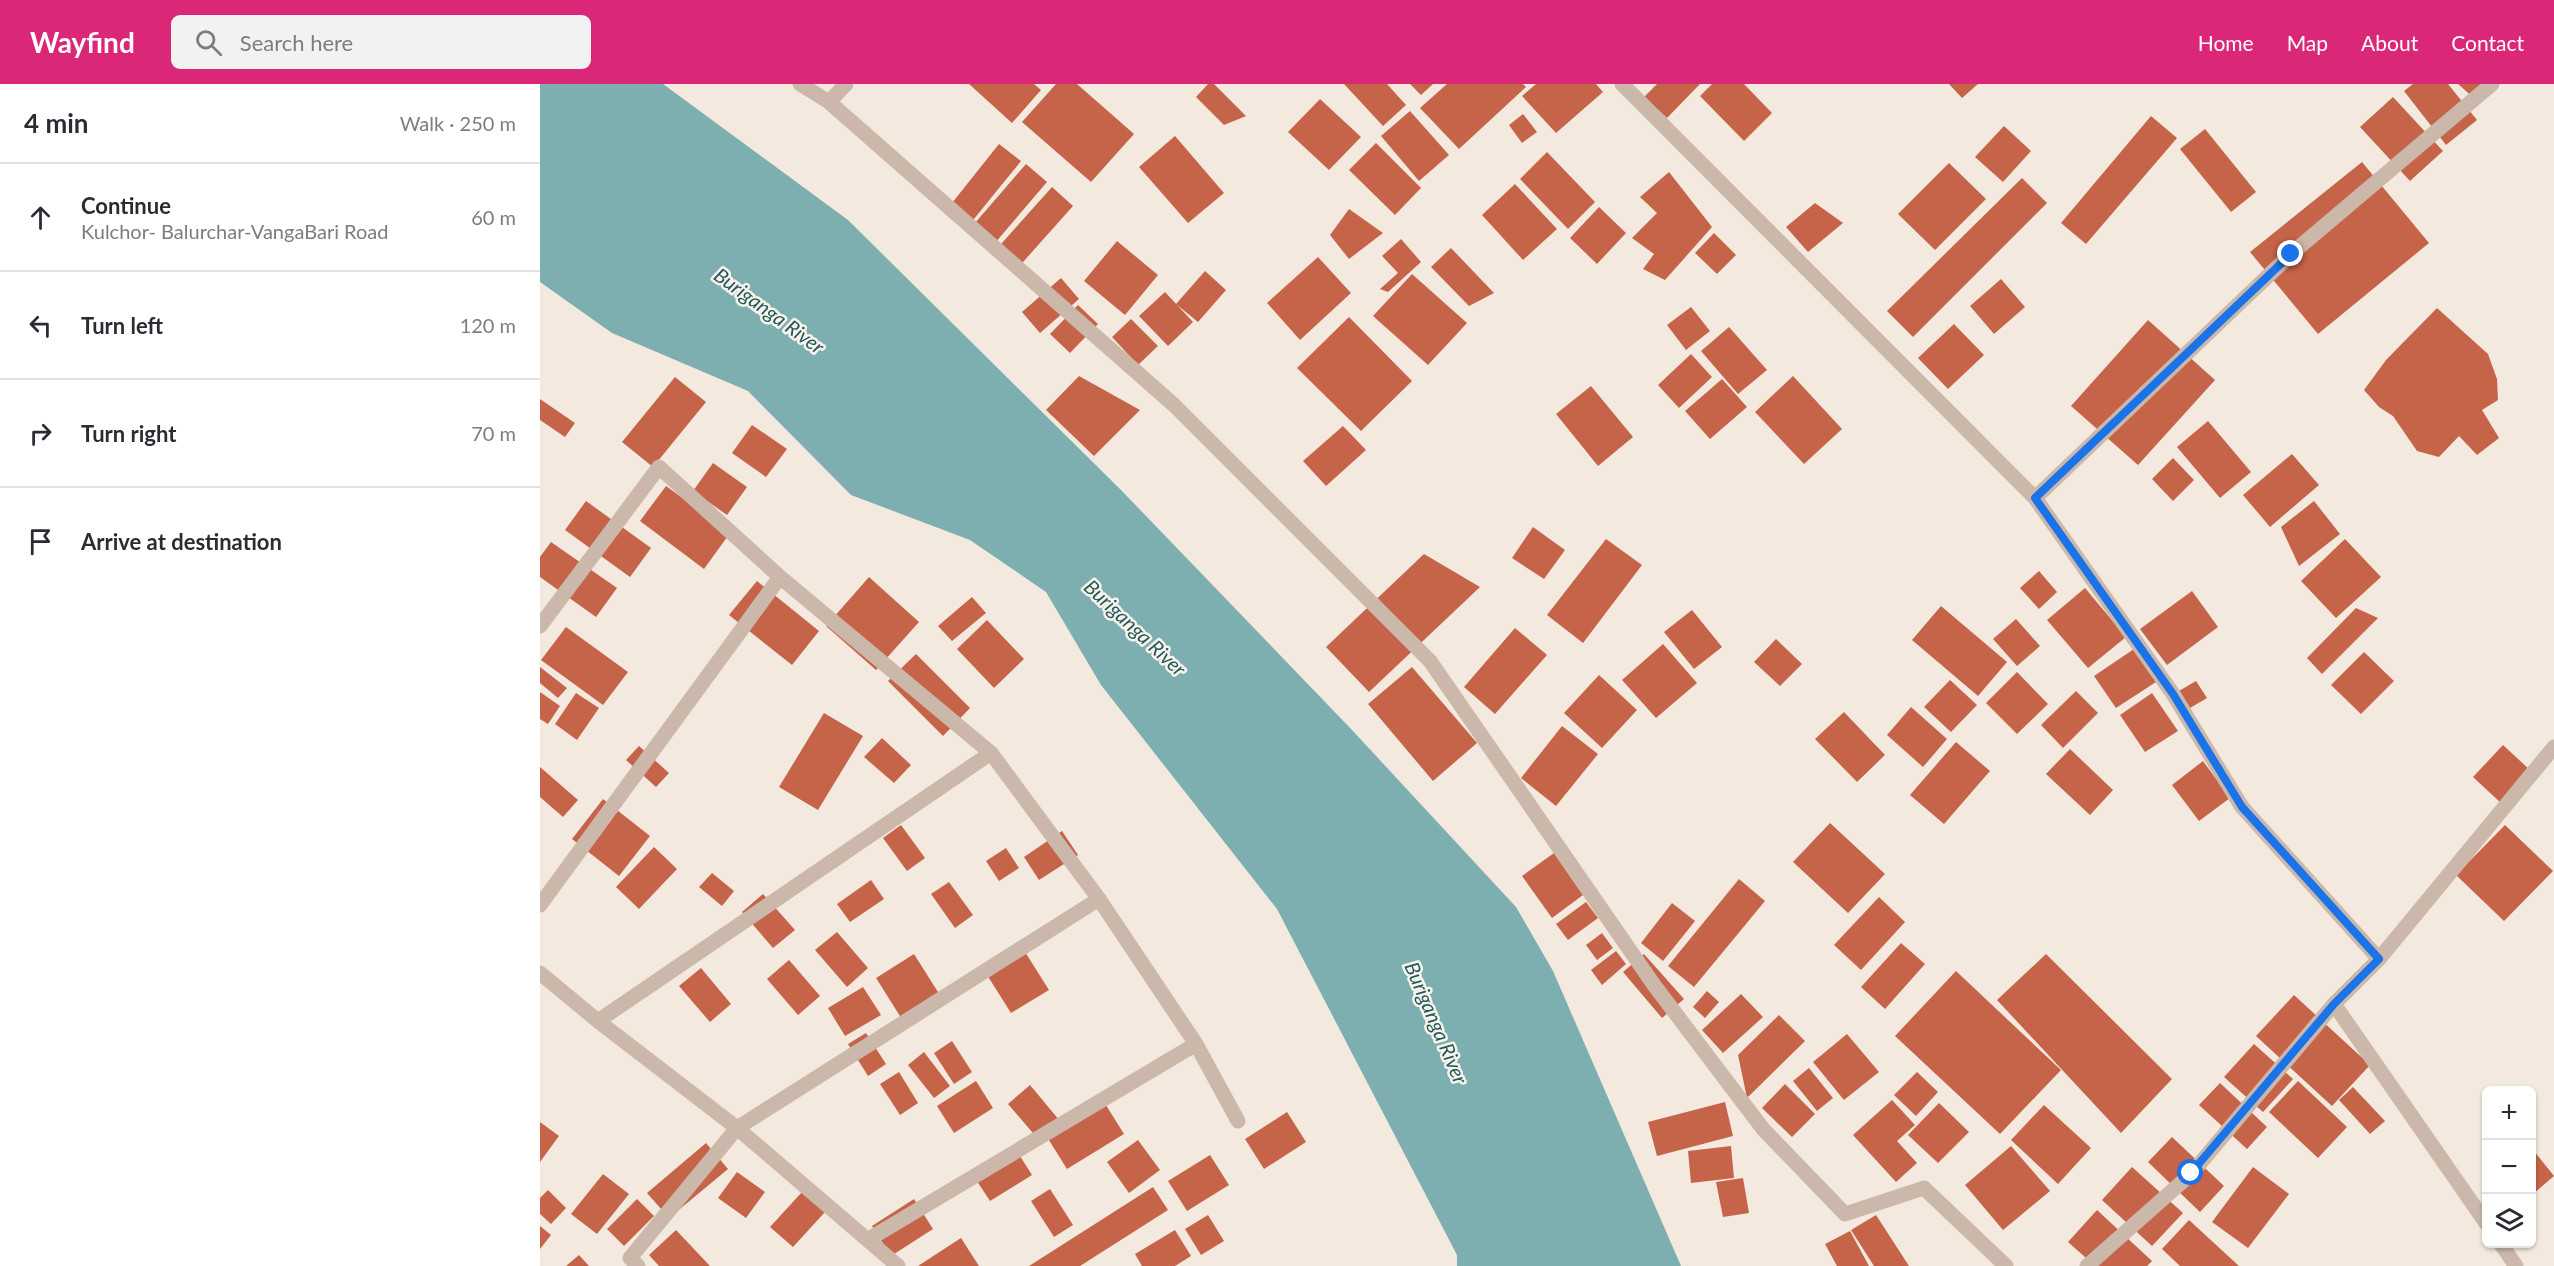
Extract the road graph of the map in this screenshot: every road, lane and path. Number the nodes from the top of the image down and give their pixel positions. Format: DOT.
graph roads {
  1 [pos="800,84"];
  2 [pos="846,84"];
  3 [pos="1622,84"];
  4 [pos="2492,84"];
  5 [pos="829,102"];
  6 [pos="2035,498"];
  7 [pos="780,577"];
  8 [pos="540,626"];
  9 [pos="2554,747"];
  10 [pos="991,753"];
  11 [pos="1099,898"];
  12 [pos="540,905"];
  13 [pos="2379,959"];
  14 [pos="540,973"];
  15 [pos="2334,1004"];
  16 [pos="598,1021"];
  17 [pos="1196,1044"];
  18 [pos="1238,1121"];
  19 [pos="737,1128"];
  20 [pos="2482,1216"];
  21 [pos="869,1239"];
  22 [pos="2504,1248"];
  23 [pos="638,1266"];
  24 [pos="898,1266"];
  25 [pos="2006,1266"];
  26 [pos="2087,1266"];
  27 [pos="2516,1266"];
  1 -- 5 [label="street"];
  2 -- 5 [label="street"];
  3 -- 6 [label="street"];
  4 -- 6 [label="street"];
  5 -- 25 [label="street"];
  6 -- 13 [label="street"];
  7 -- 8 [label="street"];
  7 -- 10 [label="street"];
  7 -- 12 [label="street"];
  9 -- 13 [label="street"];
  10 -- 11 [label="street"];
  10 -- 16 [label="street"];
  11 -- 17 [label="street"];
  11 -- 19 [label="street"];
  13 -- 15 [label="street"];
  14 -- 16 [label="street"];
  15 -- 20 [label="street"];
  15 -- 26 [label="street"];
  16 -- 19 [label="street"];
  17 -- 18 [label="street"];
  17 -- 21 [label="street"];
  19 -- 21 [label="street"];
  19 -- 23 [label="street"];
  21 -- 24 [label="street"];
  22 -- 27 [label="street"];
}
